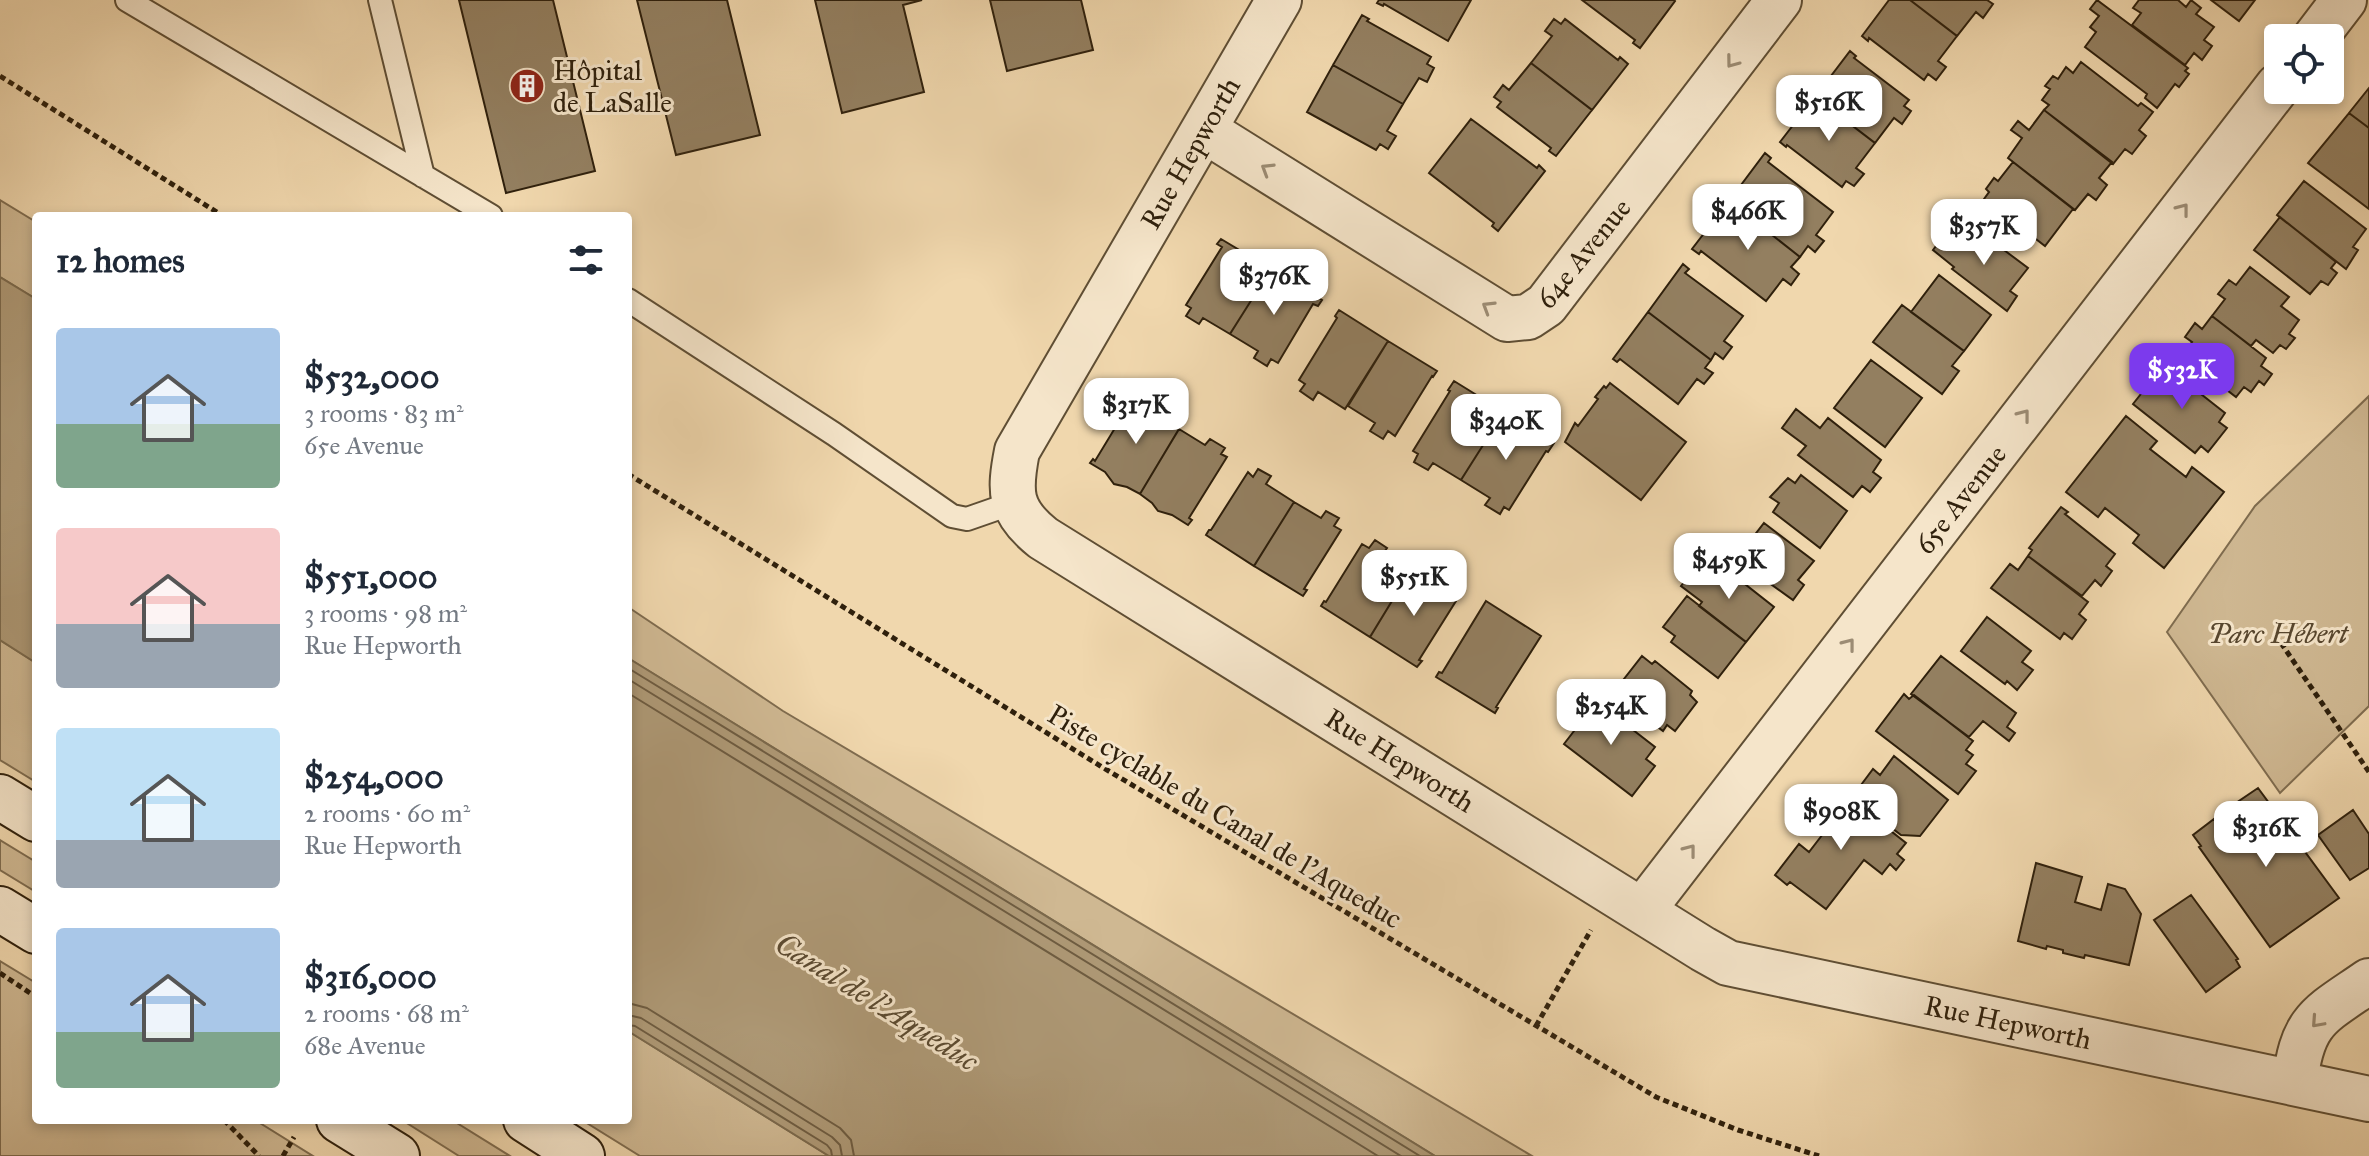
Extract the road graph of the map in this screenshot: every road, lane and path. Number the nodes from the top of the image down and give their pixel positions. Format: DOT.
graph roads {
  1 [pos="127,0"];
  2 [pos="380,0"];
  3 [pos="1279,0"];
  4 [pos="1779,0"];
  5 [pos="2344,0"];
  6 [pos="2326,24"];
  7 [pos="0,76"];
  8 [pos="2264,104"];
  9 [pos="1204,130"];
  10 [pos="423,176"];
  11 [pos="217,212"];
  12 [pos="484,212"];
  13 [pos="632,303"];
  14 [pos="632,476"];
  15 [pos="1013,503"];
  16 [pos="2281,643"];
  17 [pos="2369,772"];
  18 [pos="0,797"];
  19 [pos="32,817"];
  20 [pos="0,909"];
  21 [pos="1642,911"];
  22 [pos="1592,928"];
  23 [pos="32,929"];
  24 [pos="0,973"];
  25 [pos="2369,981"];
  26 [pos="32,994"];
  27 [pos="1536,1026"];
  28 [pos="2295,1083"];
  29 [pos="2369,1099"];
  30 [pos="228,1124"];
  31 [pos="345,1124"];
  32 [pos="532,1124"];
  33 [pos="294,1137"];
  34 [pos="259,1156"];
  35 [pos="283,1156"];
  36 [pos="397,1156"];
  37 [pos="582,1156"];
  38 [pos="1819,1156"];
  1 -- 10 [label="lane"];
  2 -- 10 [label="lane"];
  3 -- 9 [label="street, Rue Hepworth"];
  4 -- 9 [label="street, 64e Avenue, one-way"];
  5 -- 6 [label="street"];
  7 -- 11 [label="path"];
  21 -- 8 [label="street, 65e Avenue, one-way"];
  9 -- 15 [label="street, Rue Hepworth"];
  10 -- 12 [label="lane"];
  13 -- 15 [label="lane"];
  14 -- 27 [label="path, Piste cyclable du Canal de l'Aqueduc"];
  15 -- 21 [label="street, Rue Hepworth"];
  16 -- 17 [label="path"];
  18 -- 19 [label="street"];
  20 -- 23 [label="street"];
  21 -- 28 [label="street, Rue Hepworth"];
  22 -- 27 [label="path"];
  24 -- 26 [label="path"];
  25 -- 28 [label="street, one-way"];
  27 -- 38 [label="path, Piste cyclable du Canal de l'Aqueduc"];
  28 -- 29 [label="street, Rue Hepworth"];
  30 -- 34 [label="path"];
  31 -- 36 [label="street"];
  32 -- 37 [label="street"];
  33 -- 35 [label="path"];
}
